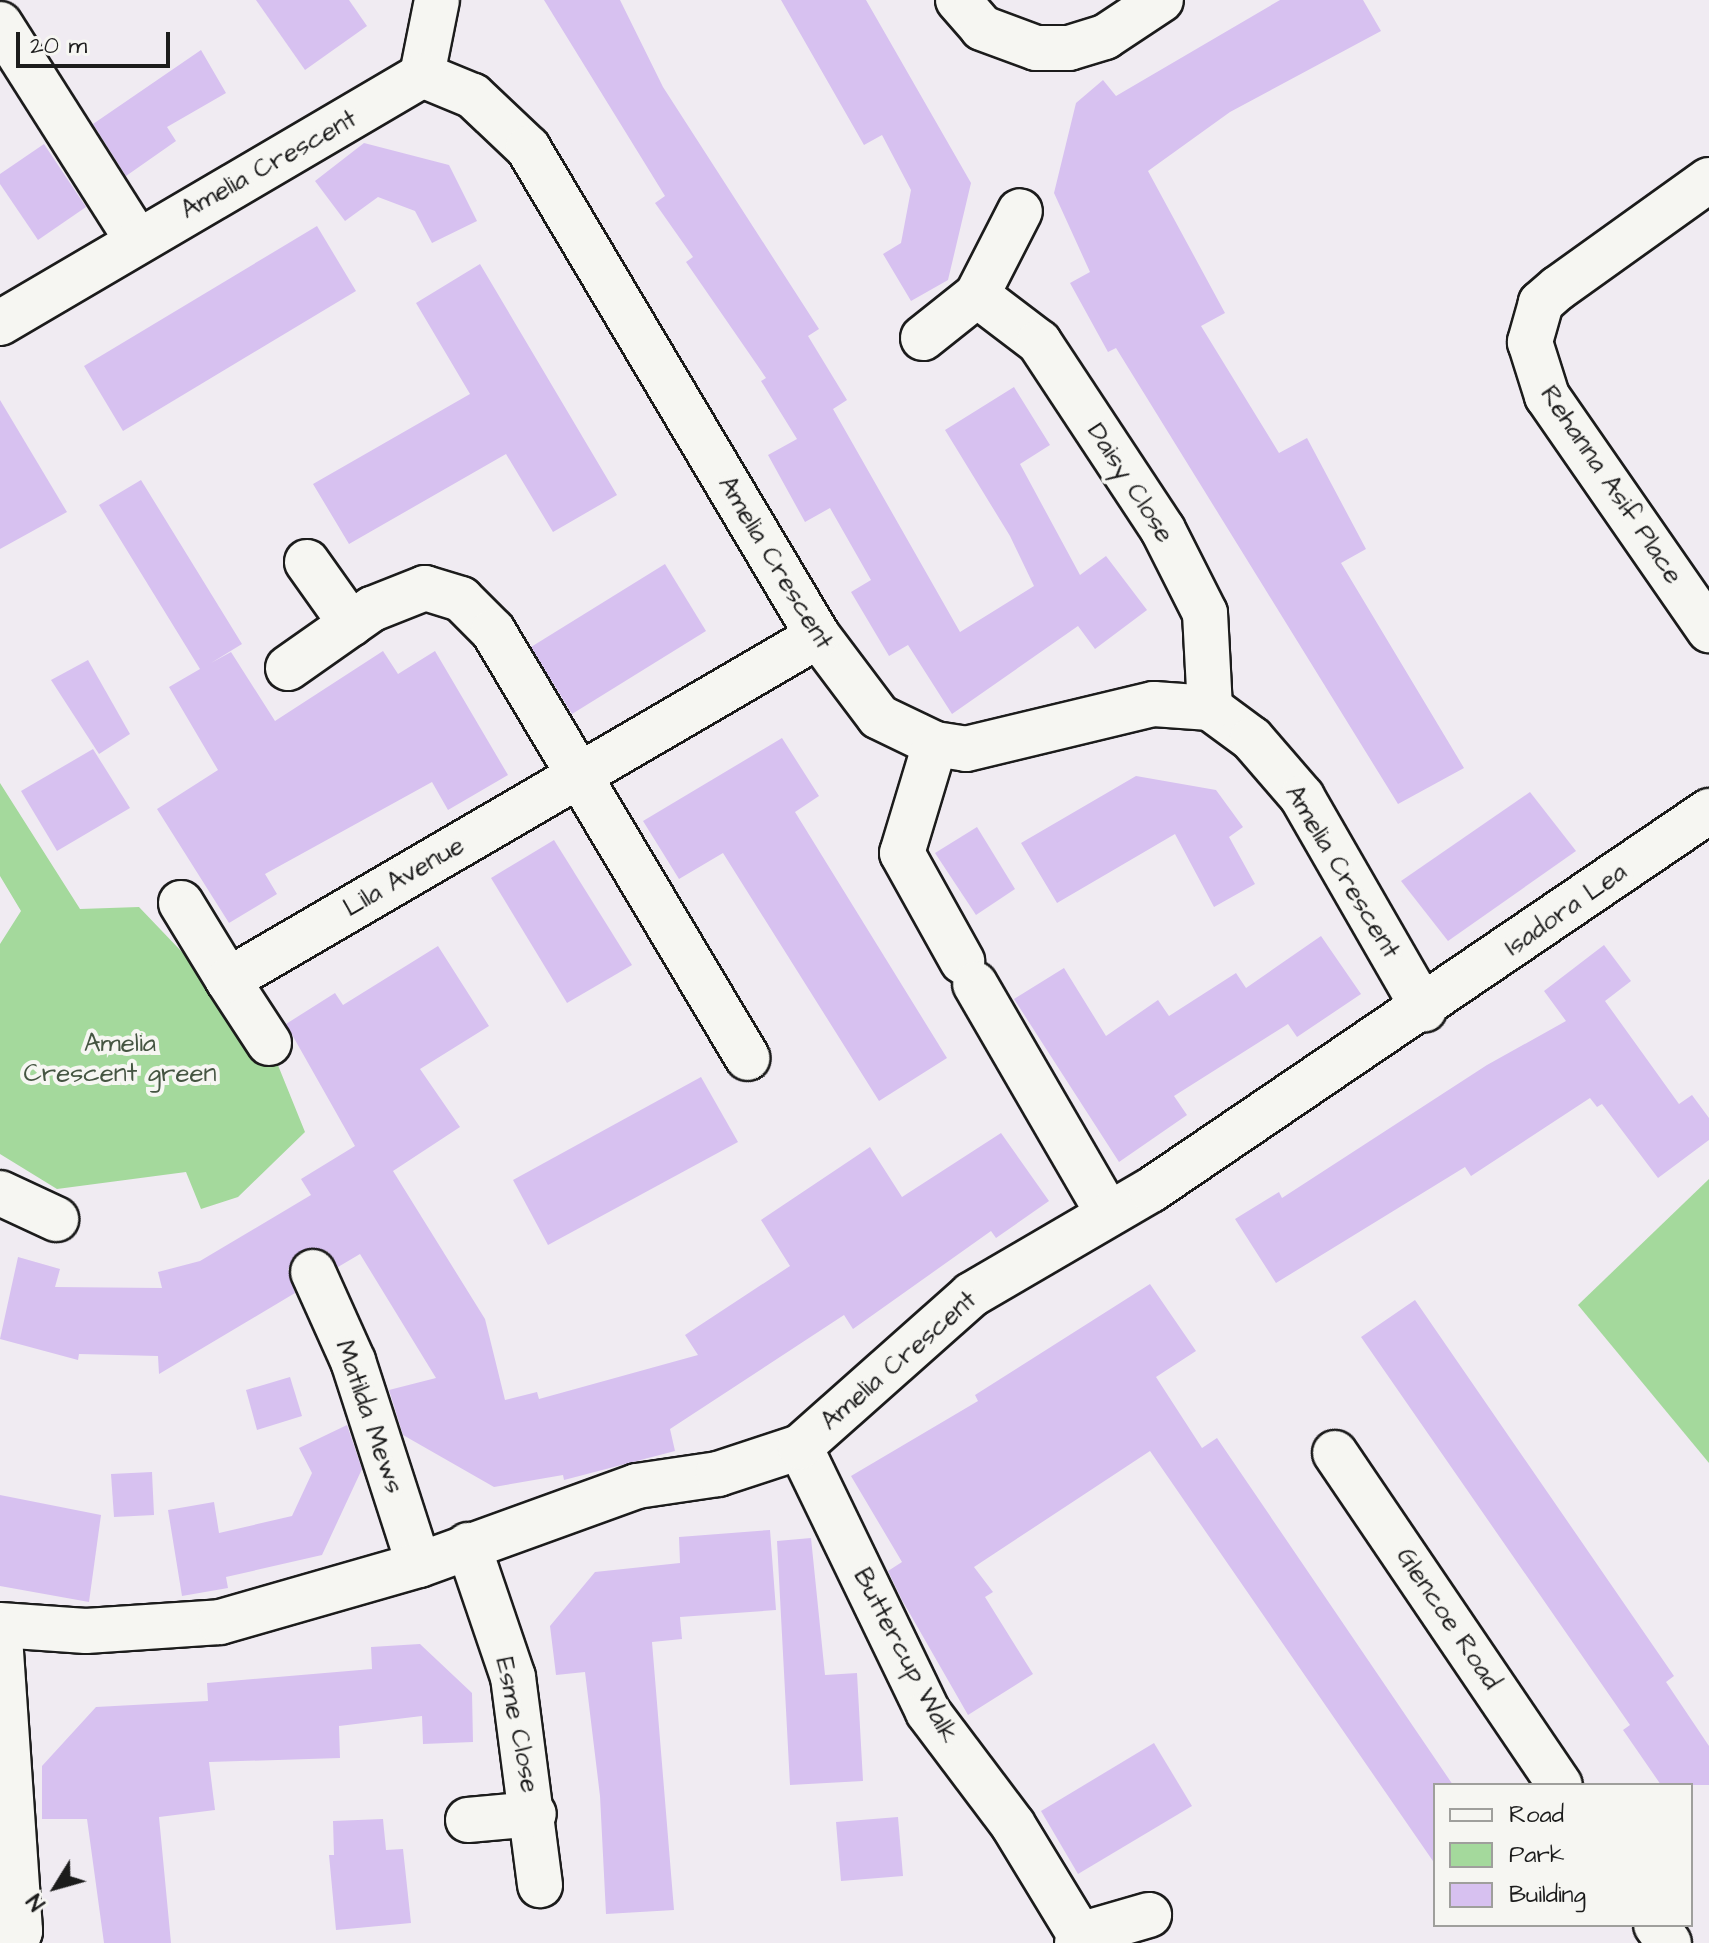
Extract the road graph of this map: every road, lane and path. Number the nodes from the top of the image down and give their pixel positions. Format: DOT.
graph roads {
  1 [pos="437,0"];
  2 [pos="958,0"];
  3 [pos="1161,0"];
  4 [pos="0,24"];
  5 [pos="422,75"];
  6 [pos="1709,180"];
  7 [pos="1020,211"];
  8 [pos="137,240"];
  9 [pos="977,295"];
  10 [pos="0,323"];
  11 [pos="923,338"];
  12 [pos="307,562"];
  13 [pos="351,624"];
  14 [pos="1709,630"];
  15 [pos="818,636"];
  16 [pos="288,668"];
  17 [pos="1210,708"];
  18 [pos="935,744"];
  19 [pos="581,775"];
  20 [pos="1709,811"];
  21 [pos="181,903"];
  22 [pos="228,980"];
  23 [pos="1424,1009"];
  24 [pos="269,1043"];
  25 [pos="748,1058"];
  26 [pos="0,1193"];
  27 [pos="1108,1213"];
  28 [pos="56,1219"];
  29 [pos="313,1272"];
  30 [pos="800,1447"];
  31 [pos="1335,1453"];
  32 [pos="468,1545"];
  33 [pos="419,1565"];
  34 [pos="0,1625"];
  35 [pos="0,1637"];
  36 [pos="1559,1783"];
  37 [pos="534,1814"];
  38 [pos="468,1820"];
  39 [pos="540,1885"];
  40 [pos="1149,1915"];
  41 [pos="1078,1939"];
  42 [pos="16,1943"];
  1 -- 5 [label="street"];
  2 -- 3 [label="street"];
  4 -- 8 [label="street"];
  5 -- 8 [label="street, Amelia Crescent"];
  5 -- 15 [label="street, Amelia Crescent"];
  6 -- 14 [label="street, Rehanna Asif Place"];
  7 -- 9 [label="street"];
  8 -- 10 [label="street, Amelia Crescent"];
  9 -- 11 [label="street"];
  9 -- 17 [label="street, Daisy Close"];
  12 -- 13 [label="street"];
  13 -- 16 [label="street"];
  13 -- 19 [label="street"];
  15 -- 18 [label="street, Amelia Crescent"];
  15 -- 19 [label="street, Lila Avenue"];
  17 -- 18 [label="street, Amelia Crescent"];
  17 -- 23 [label="street, Amelia Crescent"];
  18 -- 27 [label="street"];
  19 -- 22 [label="street, Lila Avenue"];
  19 -- 25 [label="street"];
  20 -- 23 [label="street, Isadora Lea"];
  21 -- 22 [label="street"];
  22 -- 24 [label="street"];
  23 -- 27 [label="street, Amelia Crescent"];
  26 -- 28 [label="street"];
  27 -- 30 [label="street, Amelia Crescent"];
  29 -- 33 [label="street, Matilda Mews"];
  30 -- 32 [label="street, Amelia Crescent"];
  30 -- 41 [label="street, Buttercup Walk"];
  31 -- 36 [label="street, Glencoe Road"];
  32 -- 33 [label="street, Amelia Crescent"];
  32 -- 37 [label="street, Esme Close"];
  33 -- 34 [label="street, Amelia Crescent"];
  35 -- 42 [label="street"];
  37 -- 38 [label="street, Esme Close"];
  37 -- 39 [label="street, Esme Close"];
  40 -- 41 [label="street, Buttercup Walk"];
}
